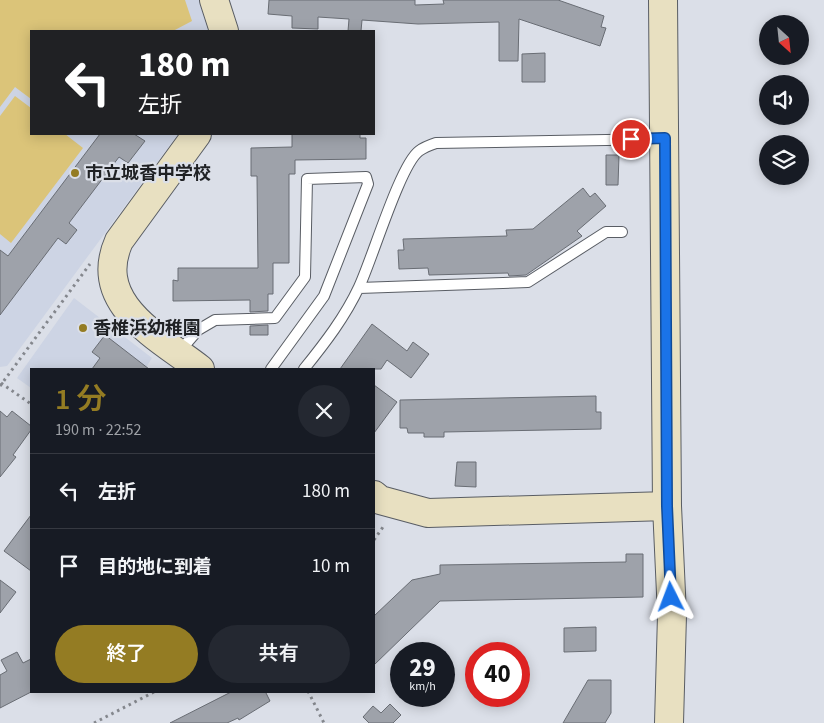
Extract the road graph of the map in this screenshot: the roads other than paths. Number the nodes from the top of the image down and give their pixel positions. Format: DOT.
graph roads {
  1 [pos="214,0"];
  2 [pos="663,0"];
  3 [pos="224,30"];
  4 [pos="196,135"];
  5 [pos="665,138"];
  6 [pos="622,232"];
  7 [pos="359,288"];
  8 [pos="179,352"];
  9 [pos="199,368"];
  10 [pos="272,368"];
  11 [pos="305,368"];
  12 [pos="375,496"];
  13 [pos="667,506"];
  14 [pos="668,723"];
  1 -- 3 [label="street"];
  2 -- 5 [label="street"];
  4 -- 8 [label="street"];
  5 -- 7 [label="lane"];
  5 -- 13 [label="street"];
  6 -- 7 [label="lane"];
  7 -- 11 [label="lane"];
  8 -- 9 [label="street"];
  8 -- 10 [label="lane"];
  12 -- 13 [label="street"];
  13 -- 14 [label="street"];
}
